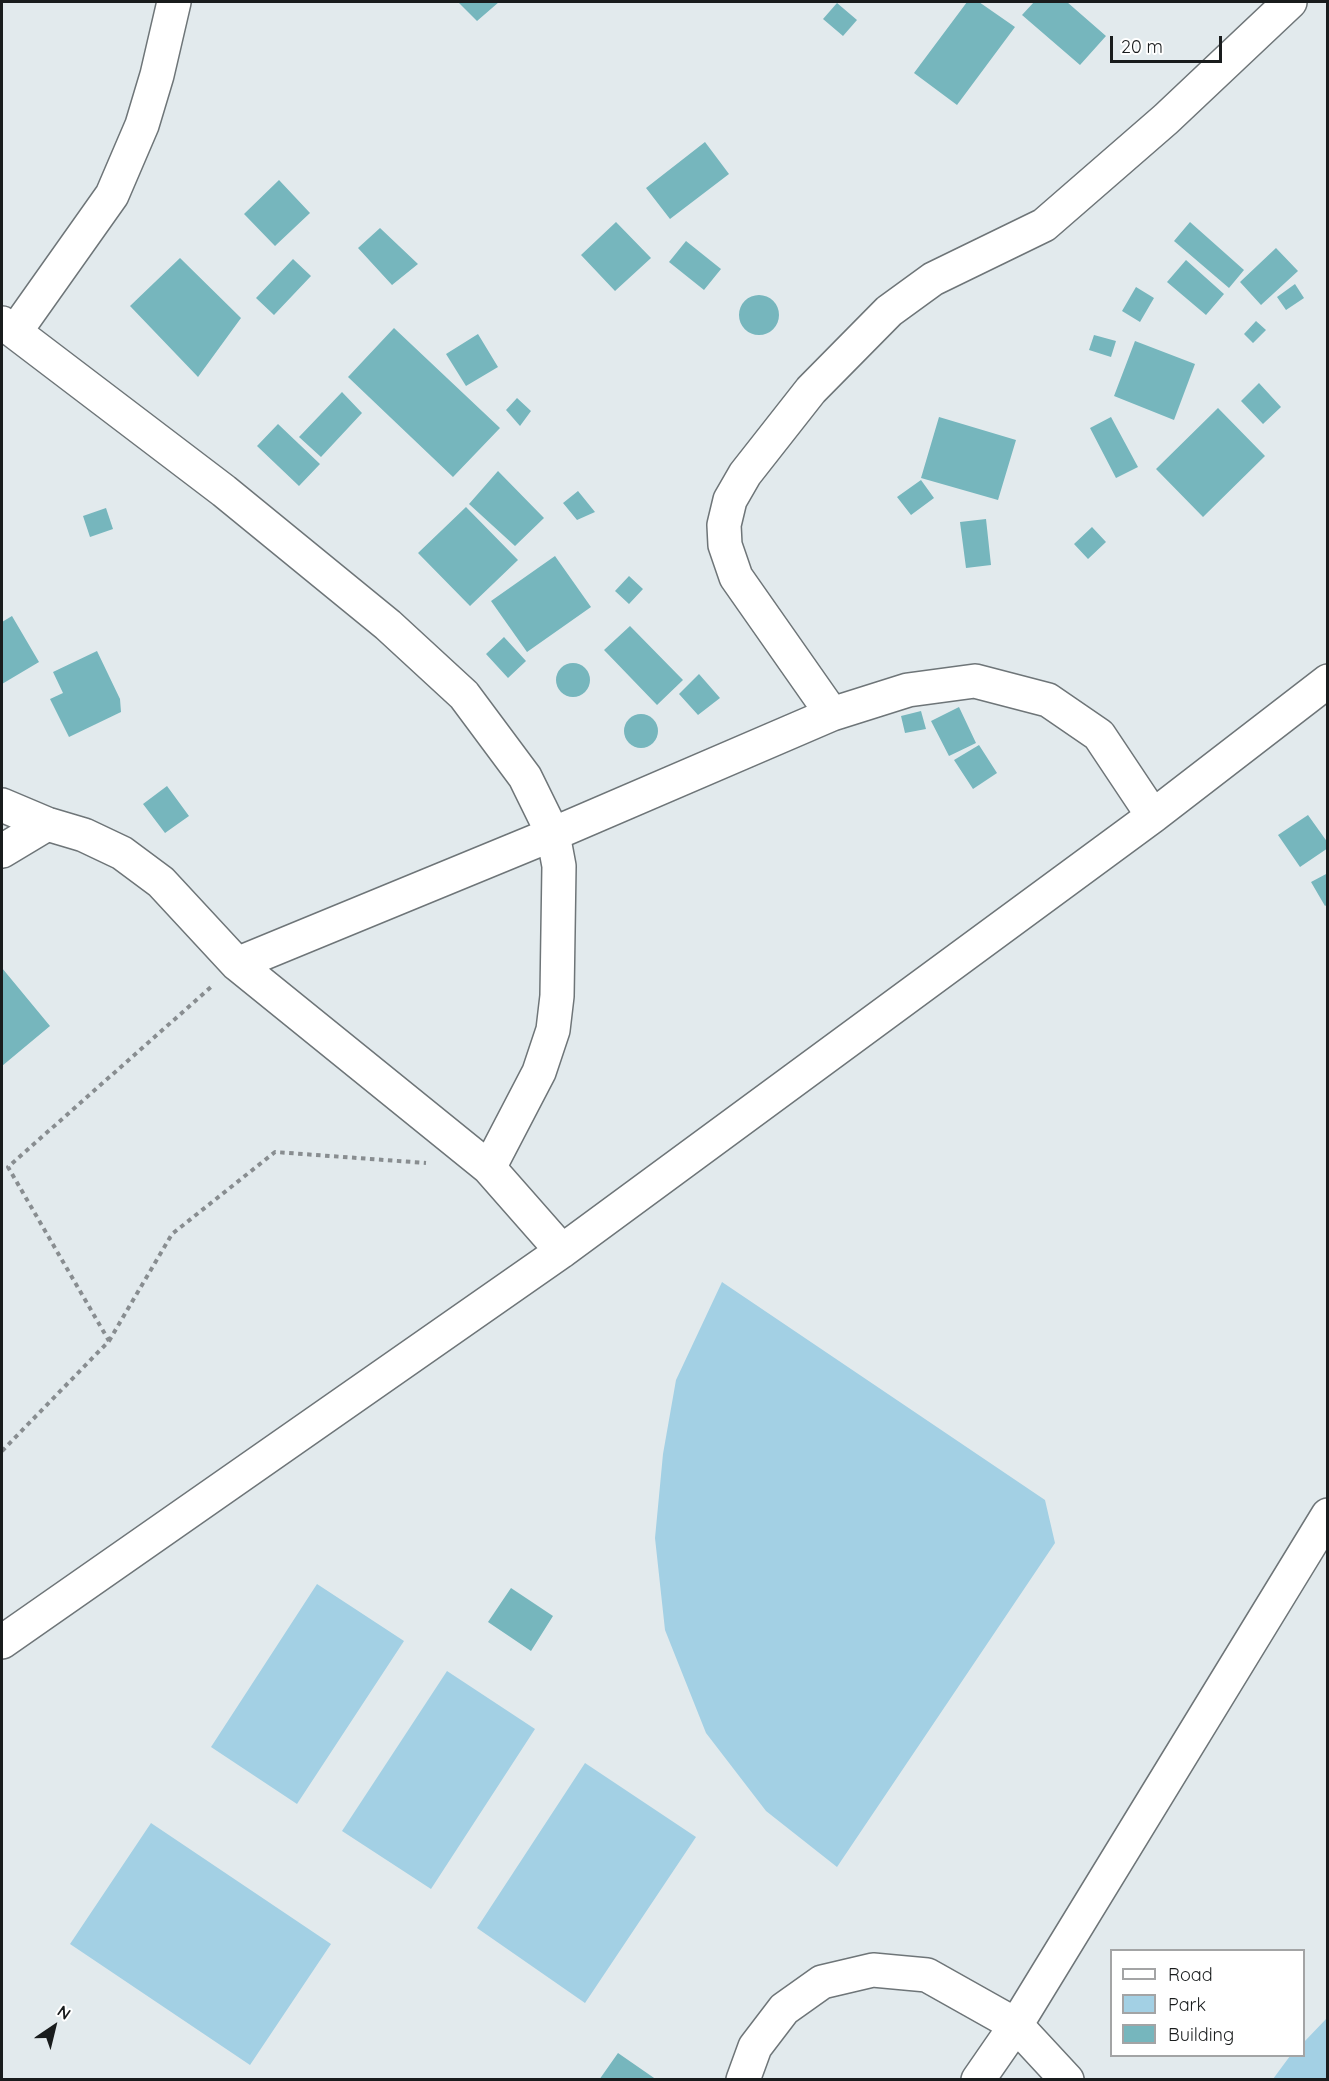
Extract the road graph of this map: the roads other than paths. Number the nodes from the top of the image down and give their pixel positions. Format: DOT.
graph roads {
  1 [pos="174,2"];
  2 [pos="1290,2"];
  3 [pos="8,327"];
  4 [pos="1328,681"];
  5 [pos="832,714"];
  6 [pos="2,805"];
  7 [pos="1153,816"];
  8 [pos="47,824"];
  9 [pos="553,834"];
  10 [pos="2,851"];
  11 [pos="237,964"];
  12 [pos="489,1168"];
  13 [pos="562,1251"];
  14 [pos="1328,1515"];
  15 [pos="2,1642"];
  16 [pos="1016,2025"];
  17 [pos="743,2079"];
  18 [pos="978,2079"];
  19 [pos="1067,2079"];
  1 -- 3 [label="street"];
  2 -- 5 [label="street"];
  3 -- 9 [label="street"];
  4 -- 7 [label="street"];
  5 -- 7 [label="street"];
  5 -- 9 [label="street"];
  6 -- 8 [label="street"];
  7 -- 13 [label="street"];
  8 -- 10 [label="street"];
  8 -- 11 [label="street"];
  9 -- 11 [label="street"];
  9 -- 12 [label="street"];
  11 -- 12 [label="street"];
  12 -- 13 [label="street"];
  13 -- 15 [label="street"];
  14 -- 16 [label="street"];
  16 -- 17 [label="street"];
  16 -- 18 [label="street"];
  16 -- 19 [label="street"];
}
